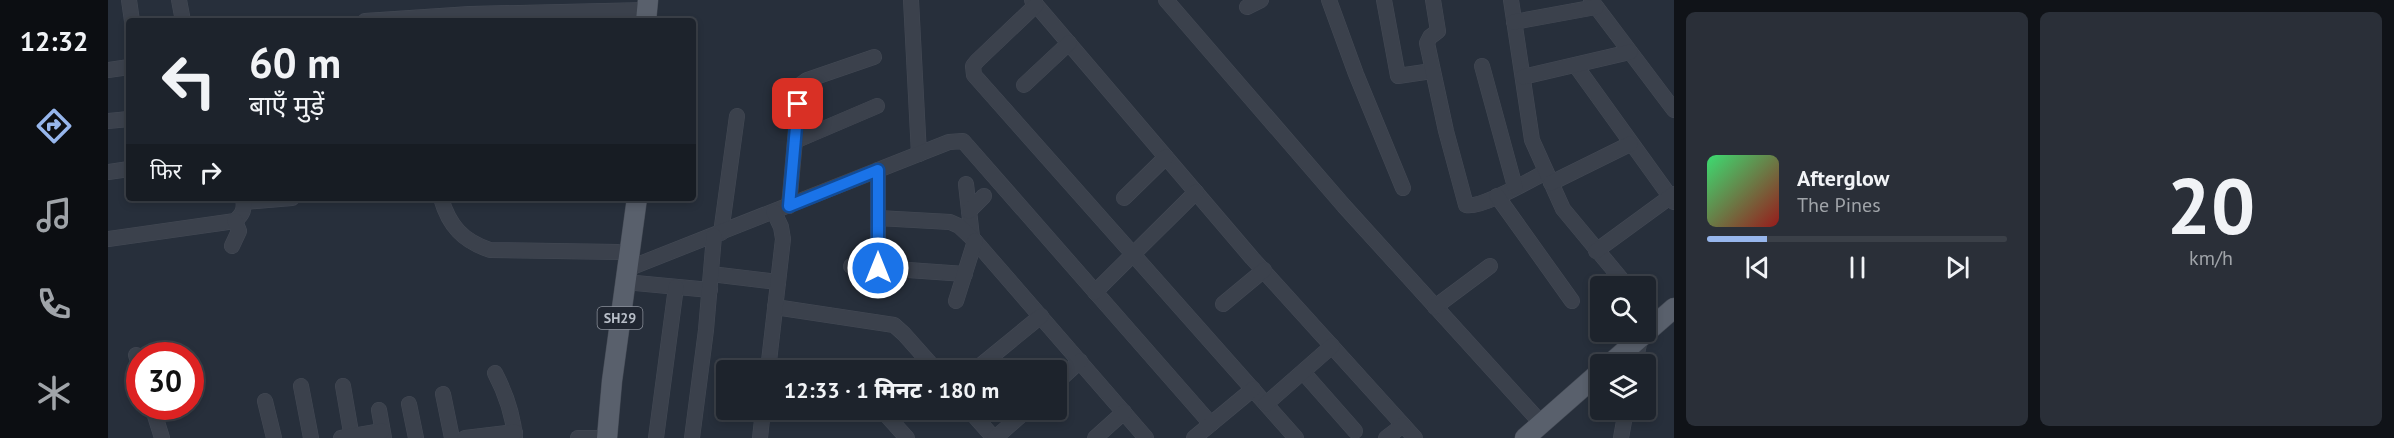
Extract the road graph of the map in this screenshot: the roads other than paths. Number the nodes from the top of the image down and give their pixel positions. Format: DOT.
graph roads {
  1 [pos="129,0"];
  2 [pos="179,0"];
  3 [pos="911,0"];
  4 [pos="1166,0"];
  5 [pos="1262,0"];
  6 [pos="1329,0"];
  7 [pos="1384,0"];
  8 [pos="1433,0"];
  9 [pos="1511,0"];
  10 [pos="1034,2"];
  11 [pos="1594,3"];
  12 [pos="469,7"];
  13 [pos="1246,7"];
  14 [pos="647,10"];
  15 [pos="132,18"];
  16 [pos="182,18"];
  17 [pos="387,18"];
  18 [pos="1514,22"];
  19 [pos="1069,43"];
  20 [pos="1630,52"];
  21 [pos="874,57"];
  22 [pos="1482,66"];
  23 [pos="1575,66"];
  24 [pos="126,67"];
  25 [pos="108,70"];
  26 [pos="1425,72"];
  27 [pos="1523,77"];
  28 [pos="1024,85"];
  29 [pos="878,106"];
  30 [pos="1674,110"];
  31 [pos="737,116"];
  32 [pos="126,118"];
  33 [pos="108,121"];
  34 [pos="795,141"];
  35 [pos="1630,144"];
  36 [pos="919,154"];
  37 [pos="1166,157"];
  38 [pos="126,169"];
  39 [pos="878,170"];
  40 [pos="108,172"];
  41 [pos="1549,177"];
  42 [pos="966,184"];
  43 [pos="1515,187"];
  44 [pos="1403,188"];
  45 [pos="1196,192"];
  46 [pos="984,196"];
  47 [pos="1497,196"];
  48 [pos="1124,198"];
  49 [pos="1673,198"];
  50 [pos="244,201"];
  51 [pos="442,201"];
  52 [pos="625,201"];
  53 [pos="636,201"];
  54 [pos="781,209"];
  55 [pos="969,211"];
  56 [pos="878,218"];
  57 [pos="235,221"];
  58 [pos="717,235"];
  59 [pos="108,239"];
  60 [pos="973,239"];
  61 [pos="232,246"];
  62 [pos="1596,251"];
  63 [pos="1134,254"];
  64 [pos="852,266"];
  65 [pos="1490,266"];
  66 [pos="624,268"];
  67 [pos="878,268"];
  68 [pos="1264,270"];
  69 [pos="711,274"];
  70 [pos="965,274"];
  71 [pos="1618,276"];
  72 [pos="778,282"];
  73 [pos="676,287"];
  74 [pos="710,290"];
  75 [pos="1095,292"];
  76 [pos="956,301"];
  77 [pos="1572,301"];
  78 [pos="1223,304"];
  79 [pos="775,307"];
  80 [pos="1436,307"];
  81 [pos="1674,308"];
  82 [pos="1656,314"];
  83 [pos="1041,316"];
  84 [pos="1636,342"];
  85 [pos="1332,346"];
  86 [pos="1622,354"];
  87 [pos="769,360"];
  88 [pos="927,360"];
  89 [pos="987,360"];
  90 [pos="1080,362"];
  91 [pos="1303,372"];
  92 [pos="495,373"];
  93 [pos="1067,373"];
  94 [pos="1590,381"];
  95 [pos="301,386"];
  96 [pos="343,386"];
  97 [pos="1252,389"];
  98 [pos="442,394"];
  99 [pos="265,401"];
  100 [pos="409,404"];
  101 [pos="1266,404"];
  102 [pos="379,410"];
  103 [pos="1124,412"];
  104 [pos="156,420"];
  105 [pos="763,420"];
  106 [pos="891,420"];
  107 [pos="981,420"];
  108 [pos="1017,420"];
  109 [pos="1624,420"];
  110 [pos="1210,424"];
  111 [pos="1403,425"];
  112 [pos="1355,431"];
  113 [pos="1531,433"];
  114 [pos="383,434"];
  115 [pos="515,435"];
  116 [pos="1001,436"];
  117 [pos="348,437"];
  118 [pos="162,438"];
  119 [pos="274,438"];
  120 [pos="311,438"];
  121 [pos="416,438"];
  122 [pos="453,438"];
  123 [pos="465,438"];
  124 [pos="578,438"];
  125 [pos="596,438"];
  126 [pos="607,438"];
  127 [pos="656,438"];
  128 [pos="692,438"];
  129 [pos="760,438"];
  130 [pos="907,438"];
  131 [pos="1095,438"];
  132 [pos="1146,438"];
  133 [pos="1194,438"];
  134 [pos="1296,438"];
  135 [pos="1386,438"];
  136 [pos="1414,438"];
  137 [pos="1621,438"];
  1 -- 15 [label="street"];
  2 -- 16 [label="street"];
  3 -- 36 [label="street"];
  4 -- 80 [label="street"];
  5 -- 13 [label="street"];
  6 -- 44 [label="street"];
  7 -- 26 [label="street"];
  8 -- 47 [label="street"];
  9 -- 18 [label="street"];
  10 -- 19 [label="street"];
  10 -- 63 [label="street"];
  11 -- 18 [label="street"];
  11 -- 20 [label="street"];
  12 -- 14 [label="street"];
  12 -- 17 [label="street"];
  18 -- 27 [label="street"];
  19 -- 28 [label="street"];
  19 -- 37 [label="street"];
  20 -- 23 [label="street"];
  20 -- 30 [label="street"];
  21 -- 34 [label="street"];
  22 -- 43 [label="street"];
  23 -- 27 [label="street"];
  23 -- 35 [label="street"];
  24 -- 25 [label="street"];
  27 -- 41 [label="street"];
  29 -- 34 [label="street"];
  31 -- 58 [label="street"];
  32 -- 33 [label="street"];
  34 -- 54 [label="street"];
  35 -- 41 [label="street"];
  35 -- 49 [label="street"];
  36 -- 39 [label="street"];
  36 -- 75 [label="street"];
  37 -- 45 [label="street"];
  37 -- 48 [label="street"];
  38 -- 40 [label="street"];
  39 -- 54 [label="street"];
  39 -- 56 [label="street"];
  41 -- 43 [label="street"];
  41 -- 62 [label="street"];
  42 -- 55 [label="street"];
  43 -- 47 [label="street"];
  45 -- 63 [label="street"];
  45 -- 68 [label="street"];
  46 -- 55 [label="street"];
  47 -- 77 [label="street"];
  49 -- 62 [label="street"];
  50 -- 57 [label="street"];
  51 -- 66 [label="street"];
  52 -- 66 [label="main road, SH29"];
  53 -- 66 [label="main road, SH29"];
  54 -- 58 [label="street"];
  54 -- 72 [label="street"];
  55 -- 60 [label="street"];
  56 -- 60 [label="street"];
  56 -- 67 [label="street"];
  57 -- 59 [label="street"];
  57 -- 61 [label="street"];
  58 -- 66 [label="street"];
  58 -- 69 [label="street"];
  60 -- 70 [label="street"];
  60 -- 83 [label="street"];
  62 -- 71 [label="street"];
  63 -- 75 [label="street"];
  63 -- 97 [label="street"];
  64 -- 67 [label="street"];
  65 -- 80 [label="street"];
  66 -- 73 [label="street"];
  66 -- 125 [label="main road, SH29"];
  66 -- 126 [label="main road, SH29"];
  67 -- 70 [label="street"];
  68 -- 78 [label="street"];
  68 -- 85 [label="street"];
  69 -- 72 [label="street"];
  69 -- 74 [label="street"];
  70 -- 76 [label="street"];
  72 -- 79 [label="street"];
  73 -- 74 [label="street"];
  73 -- 127 [label="street"];
  74 -- 128 [label="street"];
  75 -- 110 [label="street"];
  79 -- 87 [label="street"];
  79 -- 88 [label="street"];
  80 -- 113 [label="street"];
  81 -- 82 [label="main road"];
  83 -- 89 [label="street"];
  83 -- 90 [label="street"];
  84 -- 86 [label="main road"];
  85 -- 91 [label="street"];
  85 -- 111 [label="street"];
  90 -- 93 [label="street"];
  90 -- 103 [label="street"];
  91 -- 101 [label="street"];
  91 -- 112 [label="street"];
  92 -- 115 [label="street"];
  94 -- 113 [label="main road"];
  95 -- 120 [label="street"];
  96 -- 117 [label="street"];
  97 -- 101 [label="street"];
  97 -- 110 [label="street"];
  98 -- 122 [label="street"];
  99 -- 119 [label="street"];
  100 -- 121 [label="street"];
  101 -- 134 [label="street"];
  102 -- 114 [label="street"];
  103 -- 131 [label="street"];
  103 -- 132 [label="street"];
  104 -- 118 [label="street"];
  105 -- 129 [label="street"];
  106 -- 130 [label="street"];
  107 -- 116 [label="street"];
  108 -- 116 [label="street"];
  109 -- 137 [label="street"];
  110 -- 133 [label="street"];
  111 -- 135 [label="street"];
  111 -- 136 [label="street"];
  114 -- 117 [label="street"];
  115 -- 123 [label="street"];
  124 -- 125 [label="street"];
  125 -- 126 [label="street"];
}
